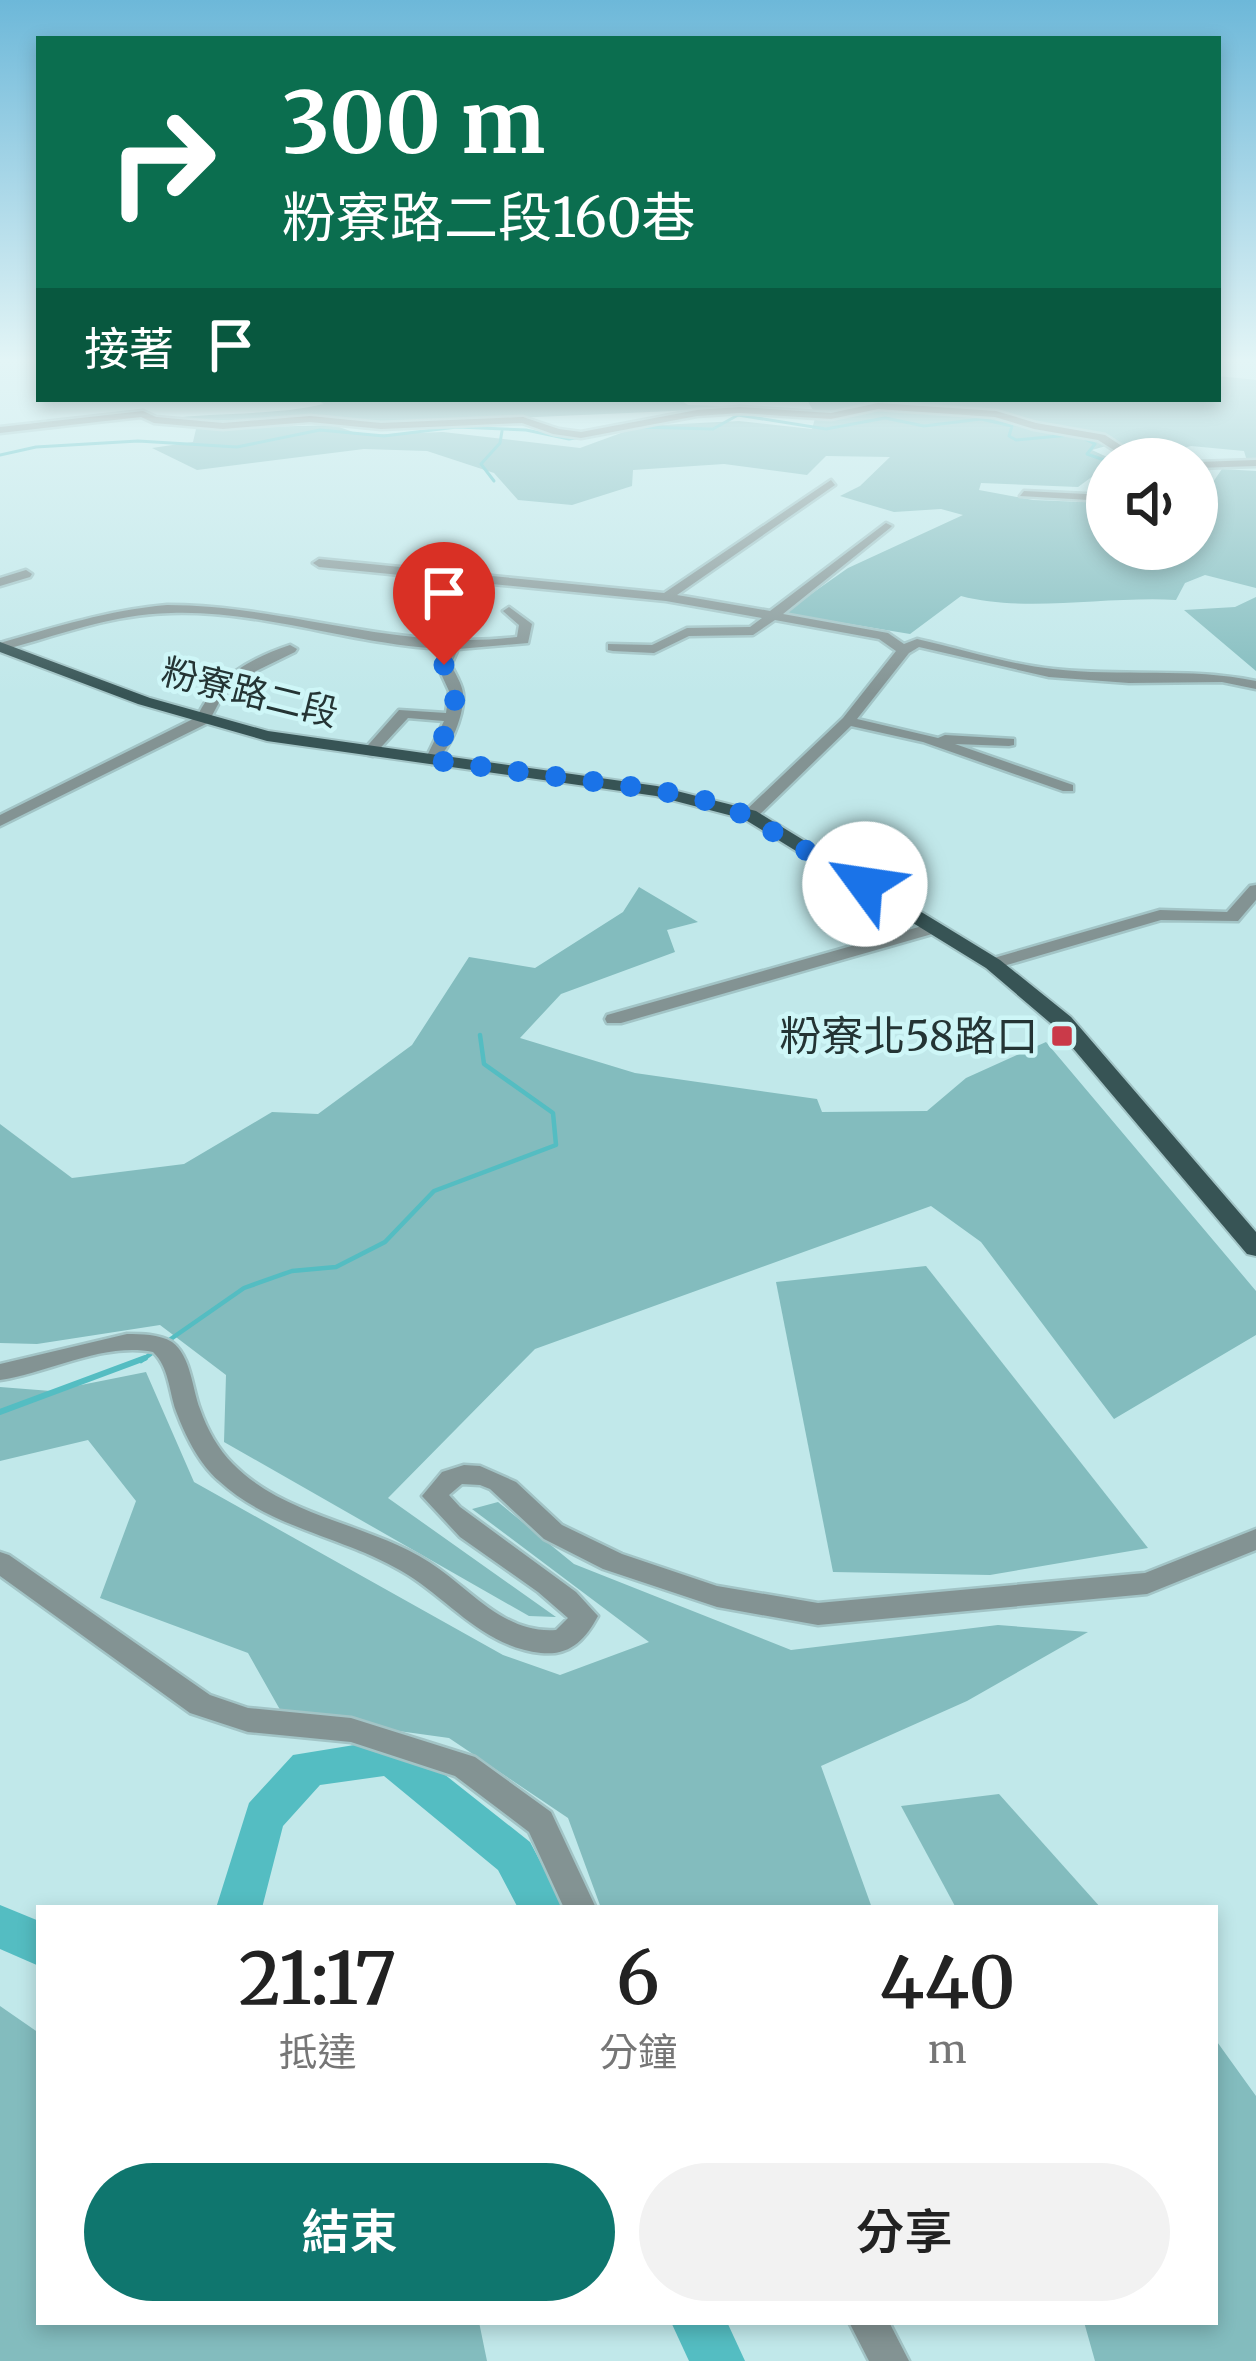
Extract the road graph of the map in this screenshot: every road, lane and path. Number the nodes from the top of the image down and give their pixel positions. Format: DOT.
graph roads {
  1 [pos="831,483"];
  2 [pos="1024,494"];
  3 [pos="1086,497"];
  4 [pos="886,526"];
  5 [pos="319,563"];
  6 [pos="26,574"];
  7 [pos="0,581"];
  8 [pos="666,597"];
  9 [pos="508,611"];
  10 [pos="774,614"];
  11 [pos="453,645"];
  12 [pos="0,647"];
  13 [pos="613,647"];
  14 [pos="290,649"];
  15 [pos="904,650"];
  16 [pos="1256,685"];
  17 [pos="453,718"];
  18 [pos="203,720"];
  19 [pos="848,721"];
  20 [pos="927,740"];
  21 [pos="1009,742"];
  22 [pos="368,753"];
  23 [pos="432,760"];
  24 [pos="1068,788"];
  25 [pos="750,815"];
  26 [pos="0,820"];
  27 [pos="1256,890"];
  28 [pos="933,928"];
  29 [pos="993,964"];
  30 [pos="614,1019"];
  31 [pos="1256,1248"];
  32 [pos="0,1372"];
  33 [pos="1256,1539"];
  34 [pos="0,1562"];
  35 [pos="579,1905"];
  36 [pos="870,2325"];
  37 [pos="890,2361"];
  1 -- 8 [label="street"];
  2 -- 3 [label="street"];
  4 -- 10 [label="street"];
  5 -- 8 [label="street"];
  6 -- 7 [label="street"];
  8 -- 10 [label="street"];
  9 -- 11 [label="street"];
  10 -- 13 [label="street"];
  10 -- 15 [label="street"];
  11 -- 12 [label="street"];
  11 -- 17 [label="street"];
  12 -- 18 [label="main road, 粉寮路二段"];
  14 -- 18 [label="street"];
  15 -- 16 [label="street"];
  15 -- 19 [label="street"];
  17 -- 22 [label="street"];
  17 -- 23 [label="street"];
  18 -- 22 [label="main road, 粉寮路二段"];
  18 -- 26 [label="street"];
  19 -- 20 [label="street"];
  19 -- 25 [label="street"];
  20 -- 21 [label="street"];
  20 -- 24 [label="street"];
  22 -- 23 [label="main road, 粉寮路二段"];
  23 -- 25 [label="main road, 粉寮路二段"];
  25 -- 28 [label="main road, 粉寮路二段"];
  27 -- 29 [label="street"];
  28 -- 29 [label="main road, 粉寮路二段"];
  28 -- 30 [label="street"];
  29 -- 31 [label="main road, 粉寮路二段"];
  32 -- 33 [label="street"];
  34 -- 35 [label="street"];
  36 -- 37 [label="street"];
}
